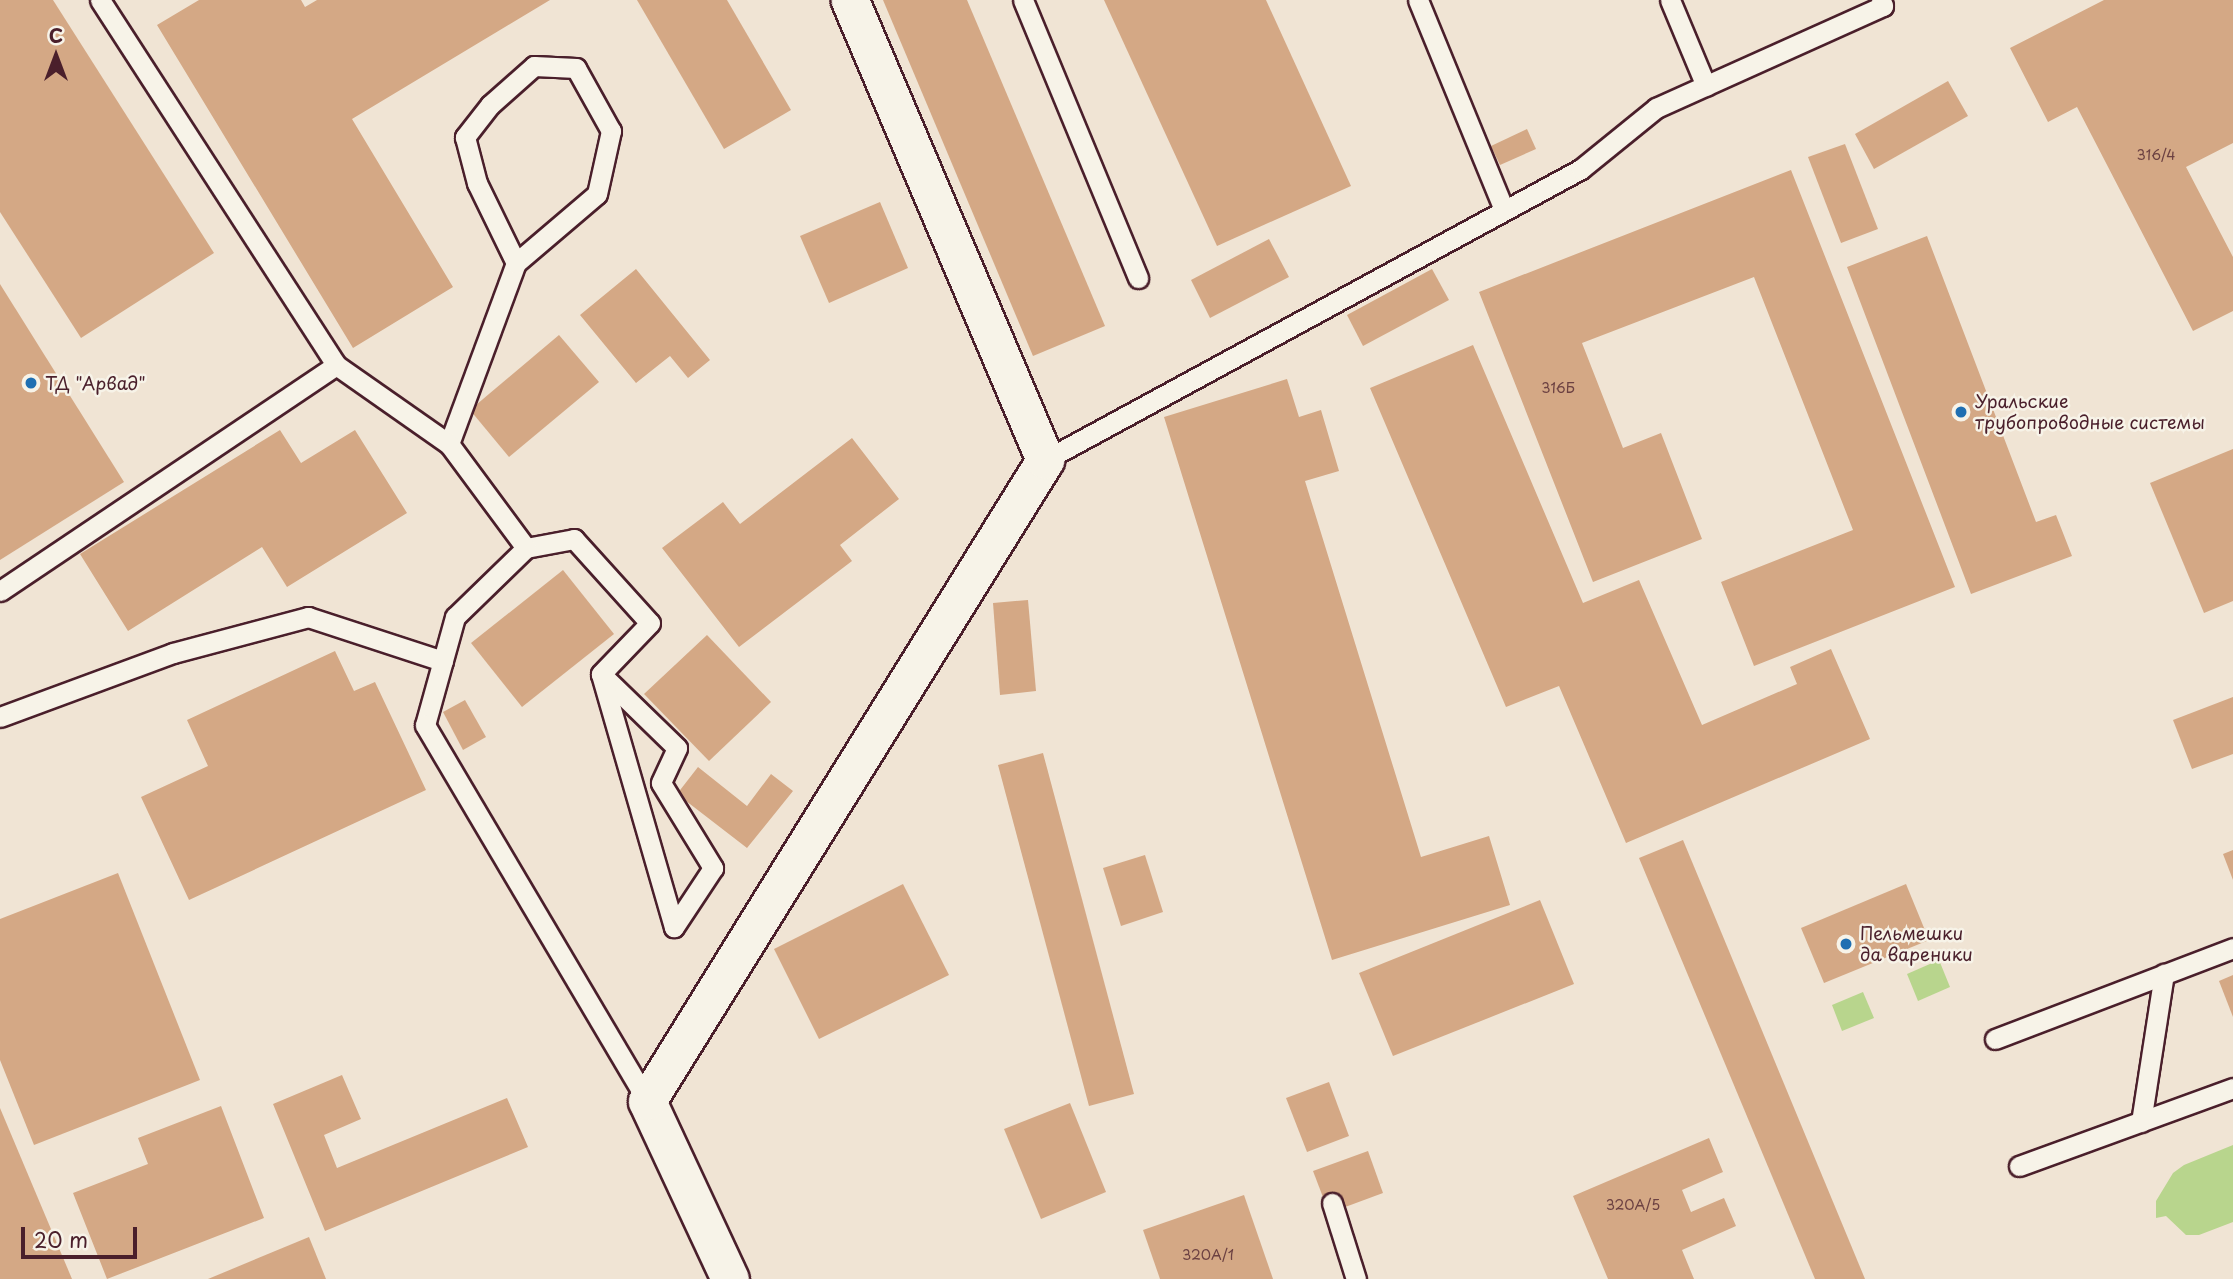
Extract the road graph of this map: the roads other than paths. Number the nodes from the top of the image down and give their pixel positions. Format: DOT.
graph roads {
  1 [pos="100,0"];
  2 [pos="850,0"];
  3 [pos="1023,0"];
  4 [pos="1418,0"];
  5 [pos="1670,0"];
  6 [pos="1881,0"];
  7 [pos="1706,86"];
  8 [pos="1504,210"];
  9 [pos="516,263"];
  10 [pos="1138,278"];
  11 [pos="336,365"];
  12 [pos="449,444"];
  13 [pos="1045,460"];
  14 [pos="526,548"];
  15 [pos="0,591"];
  16 [pos="443,661"];
  17 [pos="601,674"];
  18 [pos="0,717"];
  19 [pos="2233,948"];
  20 [pos="2164,974"];
  21 [pos="1995,1039"];
  22 [pos="2233,1088"];
  23 [pos="647,1101"];
  24 [pos="2141,1122"];
  25 [pos="2019,1166"];
  26 [pos="1332,1203"];
  27 [pos="730,1279"];
  28 [pos="1356,1279"];
  1 -- 11 [label="lane"];
  2 -- 13 [label="street"];
  3 -- 10 [label="lane"];
  4 -- 8 [label="lane"];
  5 -- 7 [label="lane"];
  6 -- 7 [label="lane"];
  7 -- 8 [label="lane"];
  8 -- 13 [label="lane"];
  9 -- 9 [label="lane"];
  9 -- 12 [label="lane"];
  11 -- 12 [label="lane"];
  11 -- 15 [label="lane"];
  12 -- 14 [label="lane"];
  13 -- 23 [label="street"];
  14 -- 16 [label="lane"];
  14 -- 17 [label="lane"];
  16 -- 18 [label="lane"];
  16 -- 23 [label="lane"];
  17 -- 17 [label="lane"];
  19 -- 20 [label="lane"];
  20 -- 21 [label="lane"];
  20 -- 24 [label="lane"];
  22 -- 24 [label="lane"];
  23 -- 27 [label="street"];
  24 -- 25 [label="lane"];
  26 -- 28 [label="lane"];
}
